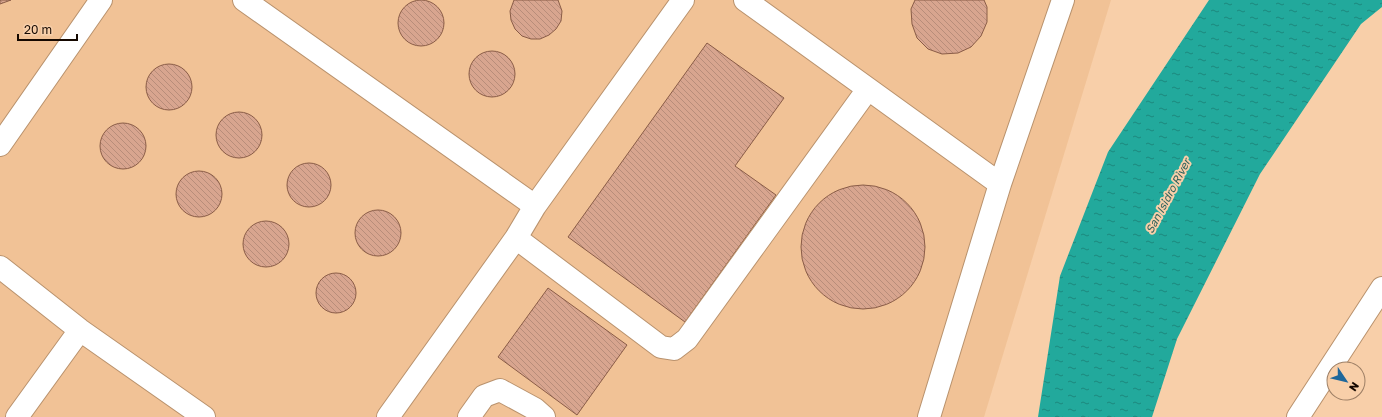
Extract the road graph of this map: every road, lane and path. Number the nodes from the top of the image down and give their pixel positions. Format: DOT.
graph roads {
  1 [pos="101,0"];
  2 [pos="244,0"];
  3 [pos="682,0"];
  4 [pos="745,0"];
  5 [pos="1063,0"];
  6 [pos="868,88"];
  7 [pos="0,145"];
  8 [pos="1000,184"];
  9 [pos="535,206"];
  10 [pos="516,238"];
  11 [pos="0,267"];
  12 [pos="1382,288"];
  13 [pos="80,330"];
  14 [pos="17,417"];
  15 [pos="204,417"];
  16 [pos="388,417"];
  17 [pos="469,417"];
  18 [pos="544,417"];
  19 [pos="929,417"];
  20 [pos="1298,417"];
  1 -- 7 [label="lane"];
  2 -- 9 [label="lane"];
  3 -- 9 [label="lane"];
  4 -- 6 [label="lane"];
  5 -- 8 [label="lane"];
  6 -- 8 [label="lane"];
  6 -- 10 [label="lane"];
  8 -- 19 [label="lane"];
  9 -- 10 [label="lane"];
  10 -- 16 [label="lane"];
  11 -- 13 [label="lane"];
  12 -- 20 [label="lane"];
  13 -- 14 [label="lane"];
  13 -- 15 [label="lane"];
  17 -- 18 [label="lane"];
}
